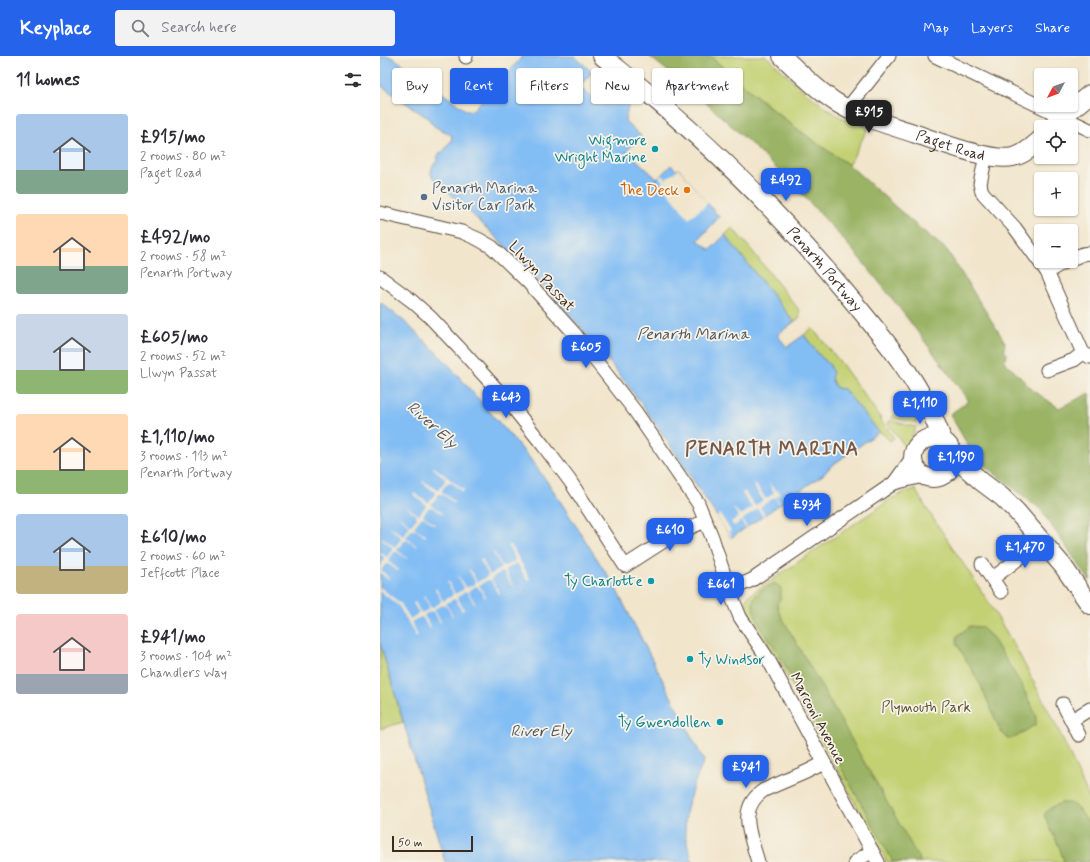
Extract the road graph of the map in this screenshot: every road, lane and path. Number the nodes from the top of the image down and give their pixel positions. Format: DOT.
graph roads {
  1 [pos="602,56"];
  2 [pos="782,56"];
  3 [pos="889,56"];
  4 [pos="936,56"];
  5 [pos="957,61"];
  6 [pos="1090,94"];
  7 [pos="847,109"];
  8 [pos="1054,120"];
  9 [pos="1059,120"];
  10 [pos="1078,127"];
  11 [pos="1090,130"];
  12 [pos="1034,145"];
  13 [pos="986,155"];
  14 [pos="380,213"];
  15 [pos="1090,253"];
  16 [pos="1078,256"];
  17 [pos="1054,268"];
  18 [pos="1047,272"];
  19 [pos="380,277"];
  20 [pos="1086,355"];
  21 [pos="1047,370"];
  22 [pos="925,400"];
  23 [pos="942,439"];
  24 [pos="916,450"];
  25 [pos="954,456"];
  26 [pos="946,474"];
  27 [pos="923,476"];
  28 [pos="982,482"];
  29 [pos="894,483"];
  30 [pos="705,521"];
  31 [pos="1042,541"];
  32 [pos="982,564"];
  33 [pos="993,578"];
  34 [pos="729,590"];
  35 [pos="1002,592"];
  36 [pos="1090,605"];
  37 [pos="1063,704"];
  38 [pos="1090,709"];
  39 [pos="1072,720"];
  40 [pos="1079,735"];
  41 [pos="824,763"];
  42 [pos="875,856"];
  43 [pos="758,862"];
  44 [pos="855,862"];
  1 -- 22 [label="street, Penarth Portway"];
  2 -- 7 [label="street, Paget Road"];
  3 -- 7 [label="street"];
  4 -- 5 [label="street"];
  5 -- 8 [label="street"];
  6 -- 9 [label="street"];
  7 -- 13 [label="street, Paget Road"];
  10 -- 11 [label="street"];
  12 -- 13 [label="street, Paget Road"];
  13 -- 18 [label="street"];
  14 -- 30 [label="street, Llwyn Passat"];
  15 -- 16 [label="street"];
  17 -- 18 [label="street"];
  18 -- 20 [label="street"];
  19 -- 30 [label="street"];
  20 -- 21 [label="street"];
  22 -- 23 [label="street, Penarth Portway"];
  22 -- 24 [label="street"];
  23 -- 24 [label="street"];
  23 -- 25 [label="street"];
  24 -- 27 [label="street"];
  24 -- 29 [label="street"];
  25 -- 26 [label="street"];
  25 -- 28 [label="street"];
  26 -- 27 [label="street"];
  26 -- 28 [label="street"];
  27 -- 29 [label="street"];
  28 -- 31 [label="street"];
  29 -- 34 [label="street"];
  30 -- 34 [label="street, Llwyn Passat"];
  31 -- 33 [label="street"];
  31 -- 36 [label="street"];
  32 -- 33 [label="street"];
  33 -- 35 [label="street"];
  34 -- 41 [label="street, Marconi Avenue"];
  37 -- 39 [label="street"];
  38 -- 39 [label="street"];
  39 -- 40 [label="street"];
  41 -- 42 [label="street, Marconi Avenue"];
  41 -- 43 [label="street"];
  42 -- 44 [label="street"];
}
